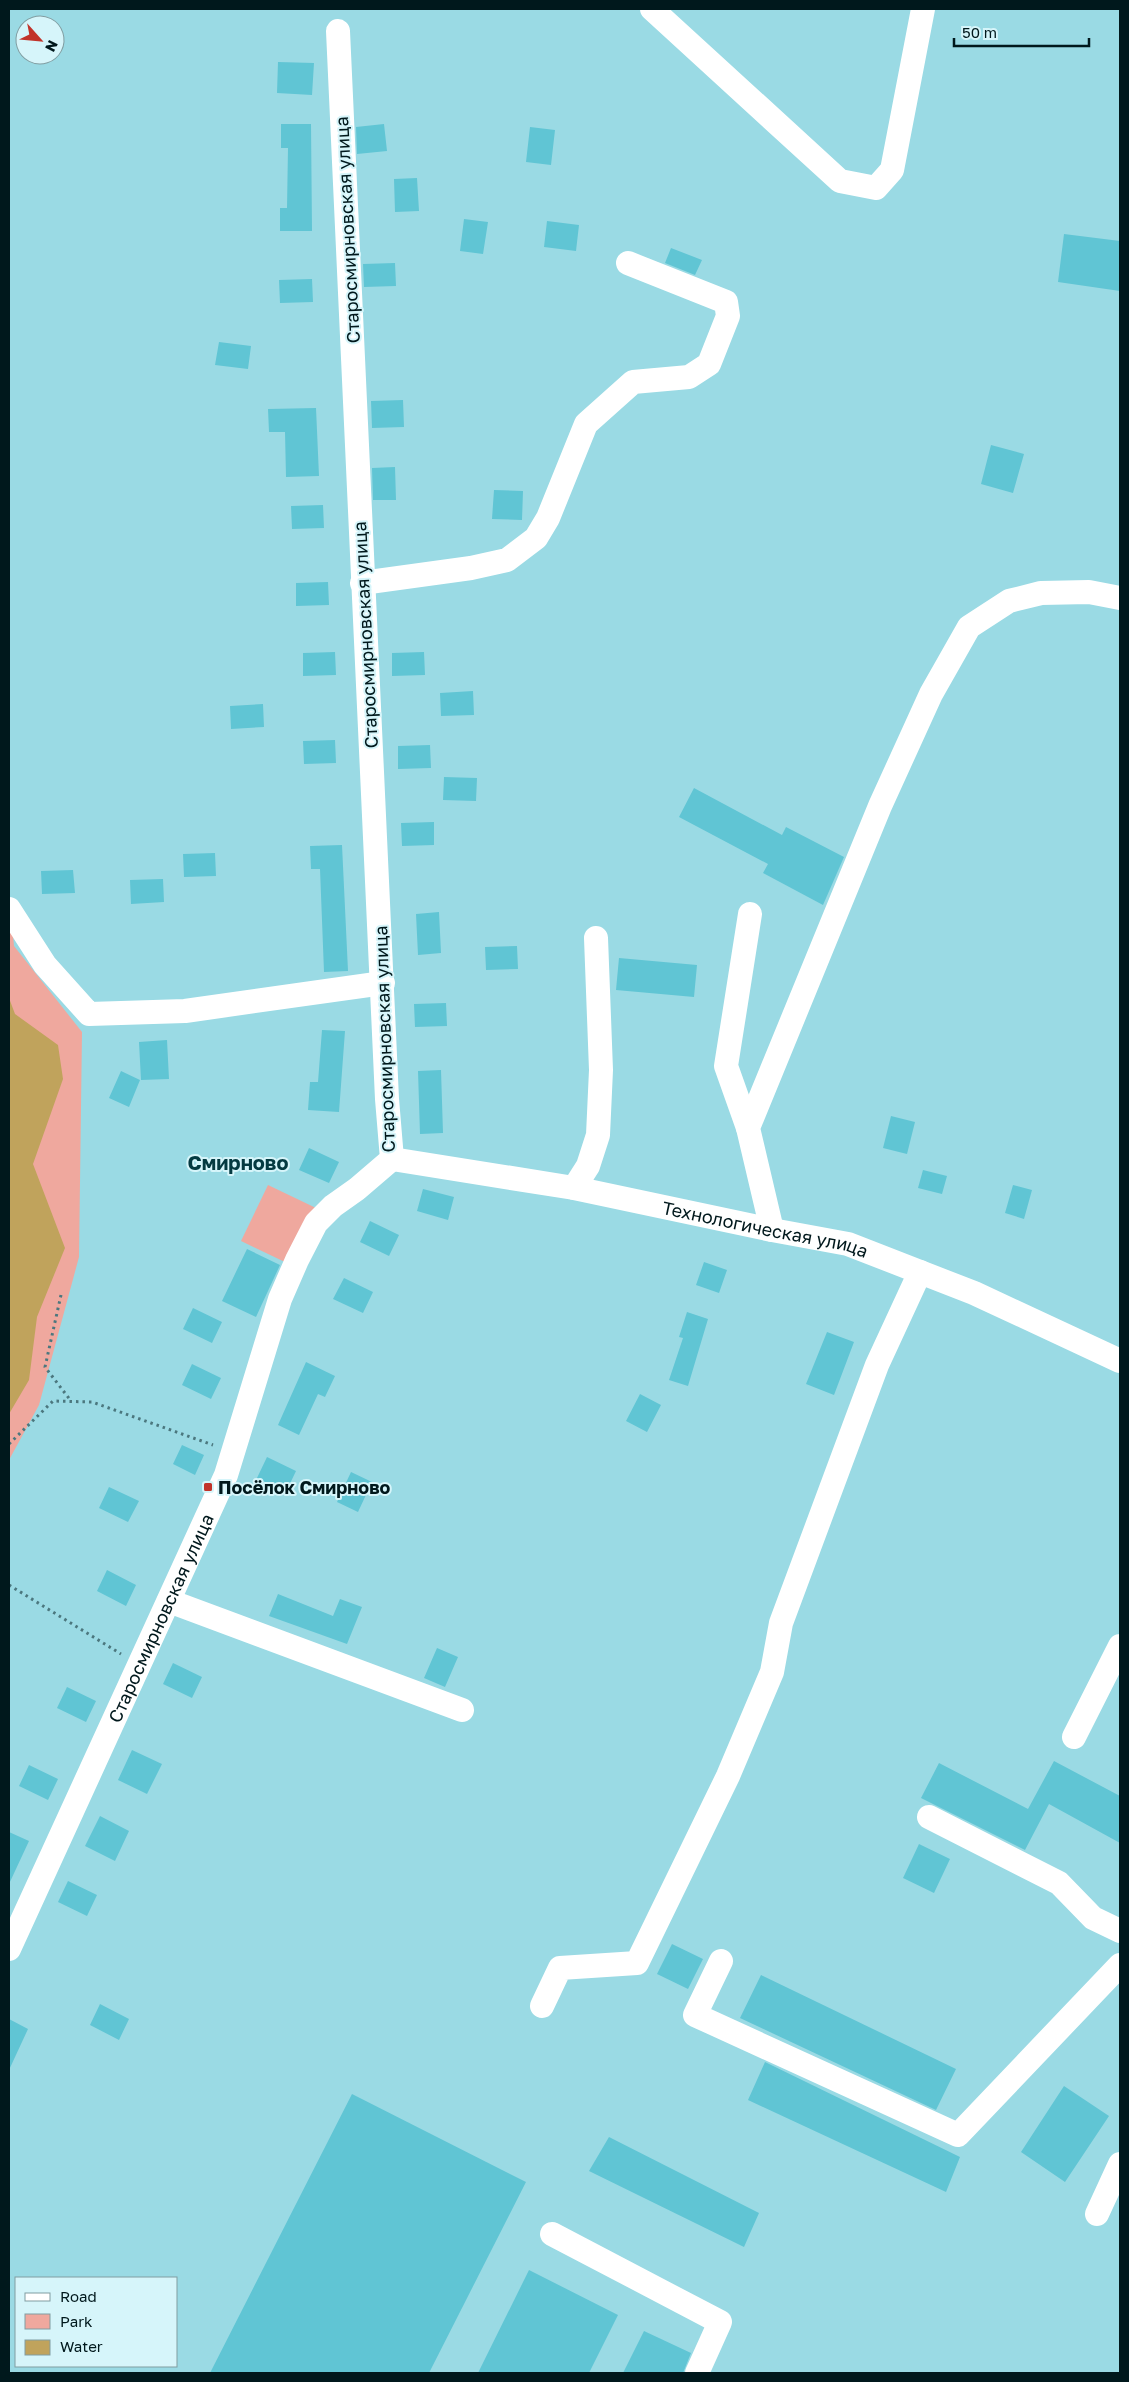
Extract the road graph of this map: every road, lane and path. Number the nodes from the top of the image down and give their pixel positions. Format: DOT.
graph roads {
  1 [pos="652,9"];
  2 [pos="924,9"];
  3 [pos="338,31"];
  4 [pos="628,263"];
  5 [pos="362,583"];
  6 [pos="1120,598"];
  7 [pos="9,909"];
  8 [pos="750,914"];
  9 [pos="596,938"];
  10 [pos="382,983"];
  11 [pos="748,1128"];
  12 [pos="392,1159"];
  13 [pos="574,1188"];
  14 [pos="772,1230"];
  15 [pos="920,1272"];
  16 [pos="61,1295"];
  17 [pos="1120,1360"];
  18 [pos="71,1401"];
  19 [pos="9,1444"];
  20 [pos="233,1452"];
  21 [pos="9,1585"];
  22 [pos="169,1601"];
  23 [pos="1120,1646"];
  24 [pos="140,1666"];
  25 [pos="462,1710"];
  26 [pos="1074,1737"];
  27 [pos="929,1817"];
  28 [pos="1120,1931"];
  29 [pos="9,1949"];
  30 [pos="721,1961"];
  31 [pos="1120,1965"];
  32 [pos="542,2006"];
  33 [pos="1120,2164"];
  34 [pos="1097,2214"];
  35 [pos="552,2234"];
  36 [pos="697,2373"];
  1 -- 2 [label="street"];
  3 -- 5 [label="street, Старосмирновская улица"];
  4 -- 5 [label="street"];
  5 -- 10 [label="street, Старосмирновская улица"];
  6 -- 11 [label="street"];
  7 -- 10 [label="street"];
  8 -- 11 [label="street"];
  9 -- 13 [label="street"];
  10 -- 12 [label="street, Старосмирновская улица"];
  11 -- 14 [label="street"];
  12 -- 13 [label="street, Технологическая улица"];
  12 -- 20 [label="street, Старосмирновская улица"];
  13 -- 14 [label="street, Технологическая улица"];
  14 -- 15 [label="street, Технологическая улица"];
  15 -- 17 [label="street, Технологическая улица"];
  15 -- 32 [label="street"];
  16 -- 18 [label="path"];
  18 -- 19 [label="path"];
  18 -- 20 [label="path"];
  20 -- 22 [label="street, Старосмирновская улица"];
  21 -- 24 [label="path"];
  22 -- 24 [label="street, Старосмирновская улица"];
  22 -- 25 [label="street"];
  23 -- 26 [label="street"];
  24 -- 29 [label="street, Старосмирновская улица"];
  27 -- 28 [label="street"];
  30 -- 31 [label="street"];
  33 -- 34 [label="street"];
  35 -- 36 [label="street"];
}
